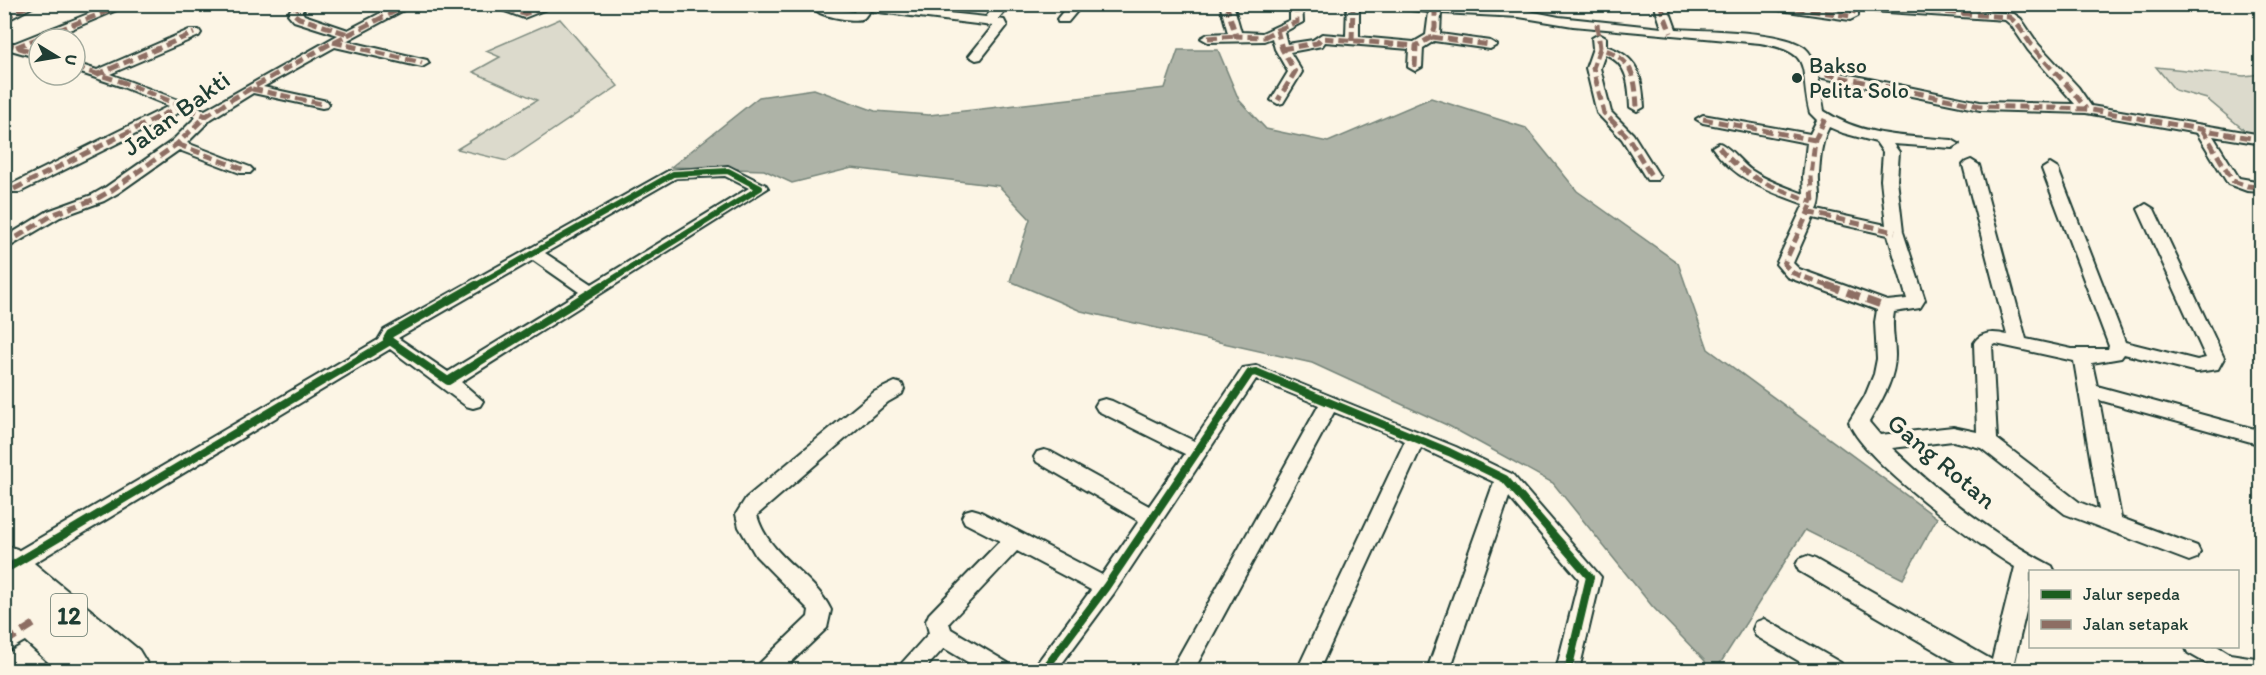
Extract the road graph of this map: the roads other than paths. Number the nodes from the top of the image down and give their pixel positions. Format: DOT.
graph roads {
  1 [pos="32,4"];
  2 [pos="303,4"];
  3 [pos="409,4"];
  4 [pos="491,4"];
  5 [pos="553,4"];
  6 [pos="1004,4"];
  7 [pos="1077,4"];
  8 [pos="1226,4"];
  9 [pos="1296,4"];
  10 [pos="1353,4"];
  11 [pos="1391,4"];
  12 [pos="1660,4"];
  13 [pos="1765,4"];
  14 [pos="1850,5"];
  15 [pos="118,7"];
  16 [pos="1436,9"];
  17 [pos="823,11"];
  18 [pos="4,18"];
  19 [pos="1063,19"];
  20 [pos="991,21"];
  21 [pos="1597,24"];
  22 [pos="1277,30"];
  23 [pos="194,33"];
  24 [pos="1671,33"];
  25 [pos="348,34"];
  26 [pos="1236,36"];
  27 [pos="1432,37"];
  28 [pos="1208,38"];
  29 [pos="1352,41"];
  30 [pos="333,42"];
  31 [pos="10,45"];
  32 [pos="1490,45"];
  33 [pos="1416,46"];
  34 [pos="1600,48"];
  35 [pos="1282,49"];
  36 [pos="27,50"];
  37 [pos="976,56"];
  38 [pos="423,63"];
  39 [pos="1415,67"];
  40 [pos="1811,71"];
  41 [pos="87,72"];
  42 [pos="96,75"];
  43 [pos="252,89"];
  44 [pos="1278,100"];
  45 [pos="322,104"];
  46 [pos="180,106"];
  47 [pos="1637,107"];
  48 [pos="2086,110"];
  49 [pos="206,116"];
  50 [pos="1702,119"];
  51 [pos="1825,119"];
  52 [pos="2202,129"];
  53 [pos="1882,139"];
  54 [pos="1815,140"];
  55 [pos="2262,141"];
  56 [pos="177,144"];
  57 [pos="1952,144"];
  58 [pos="1719,147"];
  59 [pos="1971,165"];
  60 [pos="2050,169"];
  61 [pos="245,170"];
  62 [pos="1652,177"];
  63 [pos="2262,188"];
  64 [pos="14,189"];
  65 [pos="1810,207"];
  66 [pos="2146,209"];
  67 [pos="1895,232"];
  68 [pos="4,244"];
  69 [pos="534,253"];
  70 [pos="591,292"];
  71 [pos="1886,307"];
  72 [pos="390,341"];
  73 [pos="2018,342"];
  74 [pos="2118,346"];
  75 [pos="2082,356"];
  76 [pos="448,381"];
  77 [pos="895,389"];
  78 [pos="2088,390"];
  79 [pos="473,401"];
  80 [pos="1330,402"];
  81 [pos="1106,406"];
  82 [pos="1416,438"];
  83 [pos="2262,438"];
  84 [pos="1874,442"];
  85 [pos="1987,442"];
  86 [pos="1198,452"];
  87 [pos="1044,457"];
  88 [pos="1505,479"];
  89 [pos="972,517"];
  90 [pos="1152,518"];
  91 [pos="2110,521"];
  92 [pos="1014,539"];
  93 [pos="2189,552"];
  94 [pos="1807,565"];
  95 [pos="2035,568"];
  96 [pos="7,575"];
  97 [pos="2029,586"];
  98 [pos="1106,587"];
  99 [pos="1764,629"];
  100 [pos="19,633"];
  101 [pos="941,636"];
  102 [pos="2199,648"];
  103 [pos="2230,667"];
  104 [pos="2262,669"];
  105 [pos="85,670"];
  106 [pos="131,670"];
  107 [pos="768,670"];
  108 [pos="910,670"];
  109 [pos="1000,670"];
  110 [pos="1044,670"];
  111 [pos="1182,670"];
  112 [pos="1308,670"];
  113 [pos="1438,670"];
  114 [pos="1568,670"];
  115 [pos="1833,670"];
  116 [pos="1989,670"];
  117 [pos="2001,670"];
  1 -- 18 [label="street"];
  2 -- 25 [label="street"];
  3 -- 25 [label="street, Jalan Bakti"];
  4 -- 5 [label="street"];
  6 -- 20 [label="street"];
  7 -- 19 [label="street"];
  8 -- 26 [label="street"];
  9 -- 22 [label="street"];
  10 -- 29 [label="street"];
  11 -- 16 [label="street"];
  12 -- 24 [label="street"];
  13 -- 14 [label="street"];
  14 -- 48 [label="street"];
  15 -- 31 [label="street"];
  16 -- 21 [label="street"];
  16 -- 27 [label="street"];
  17 -- 20 [label="street"];
  20 -- 37 [label="street"];
  21 -- 24 [label="street"];
  21 -- 34 [label="street"];
  22 -- 26 [label="street"];
  22 -- 35 [label="street"];
  23 -- 42 [label="street"];
  24 -- 40 [label="street"];
  25 -- 30 [label="street, Jalan Bakti"];
  26 -- 28 [label="street"];
  27 -- 32 [label="street"];
  27 -- 33 [label="street"];
  29 -- 33 [label="street"];
  29 -- 35 [label="street"];
  30 -- 38 [label="street"];
  30 -- 43 [label="street, Jalan Bakti"];
  31 -- 36 [label="street"];
  33 -- 39 [label="street"];
  34 -- 47 [label="street"];
  34 -- 62 [label="street"];
  35 -- 44 [label="street"];
  40 -- 48 [label="street"];
  40 -- 51 [label="street"];
  41 -- 42 [label="street"];
  42 -- 46 [label="street"];
  43 -- 45 [label="street"];
  43 -- 49 [label="street, Jalan Bakti"];
  46 -- 49 [label="street"];
  46 -- 64 [label="street"];
  48 -- 52 [label="street"];
  49 -- 56 [label="street, Jalan Bakti"];
  50 -- 54 [label="street"];
  51 -- 53 [label="street"];
  51 -- 54 [label="street"];
  52 -- 55 [label="street"];
  52 -- 63 [label="street"];
  53 -- 57 [label="street"];
  53 -- 67 [label="street"];
  54 -- 65 [label="street"];
  56 -- 61 [label="street"];
  56 -- 68 [label="street, Jalan Bakti"];
  58 -- 65 [label="street"];
  59 -- 73 [label="street"];
  60 -- 74 [label="street"];
  65 -- 67 [label="street"];
  65 -- 71 [label="street"];
  66 -- 74 [label="street"];
  67 -- 71 [label="street"];
  69 -- 70 [label="street"];
  69 -- 70 [label="street"];
  69 -- 72 [label="street"];
  70 -- 76 [label="street"];
  71 -- 84 [label="street, Gang Rotan"];
  72 -- 76 [label="street"];
  72 -- 96 [label="street"];
  73 -- 75 [label="street"];
  73 -- 85 [label="street"];
  74 -- 75 [label="street"];
  75 -- 78 [label="street"];
  76 -- 79 [label="street"];
  77 -- 107 [label="street"];
  78 -- 83 [label="street"];
  78 -- 91 [label="street"];
  80 -- 82 [label="street"];
  80 -- 86 [label="street"];
  80 -- 111 [label="street"];
  81 -- 86 [label="street"];
  82 -- 88 [label="street"];
  82 -- 112 [label="street"];
  84 -- 85 [label="street"];
  84 -- 95 [label="street, Gang Rotan"];
  85 -- 91 [label="street"];
  86 -- 90 [label="street"];
  87 -- 90 [label="street"];
  88 -- 113 [label="street"];
  88 -- 114 [label="street"];
  89 -- 92 [label="street"];
  90 -- 98 [label="street"];
  91 -- 93 [label="street"];
  92 -- 98 [label="street"];
  92 -- 101 [label="street"];
  94 -- 116 [label="street"];
  96 -- 100 [label="highway, 12"];
  96 -- 106 [label="highway, 12"];
  97 -- 117 [label="street"];
  98 -- 110 [label="street"];
  99 -- 115 [label="street"];
  100 -- 105 [label="highway, 12"];
  101 -- 108 [label="street"];
  101 -- 109 [label="street"];
  102 -- 103 [label="street"];
  103 -- 104 [label="street"];
}
